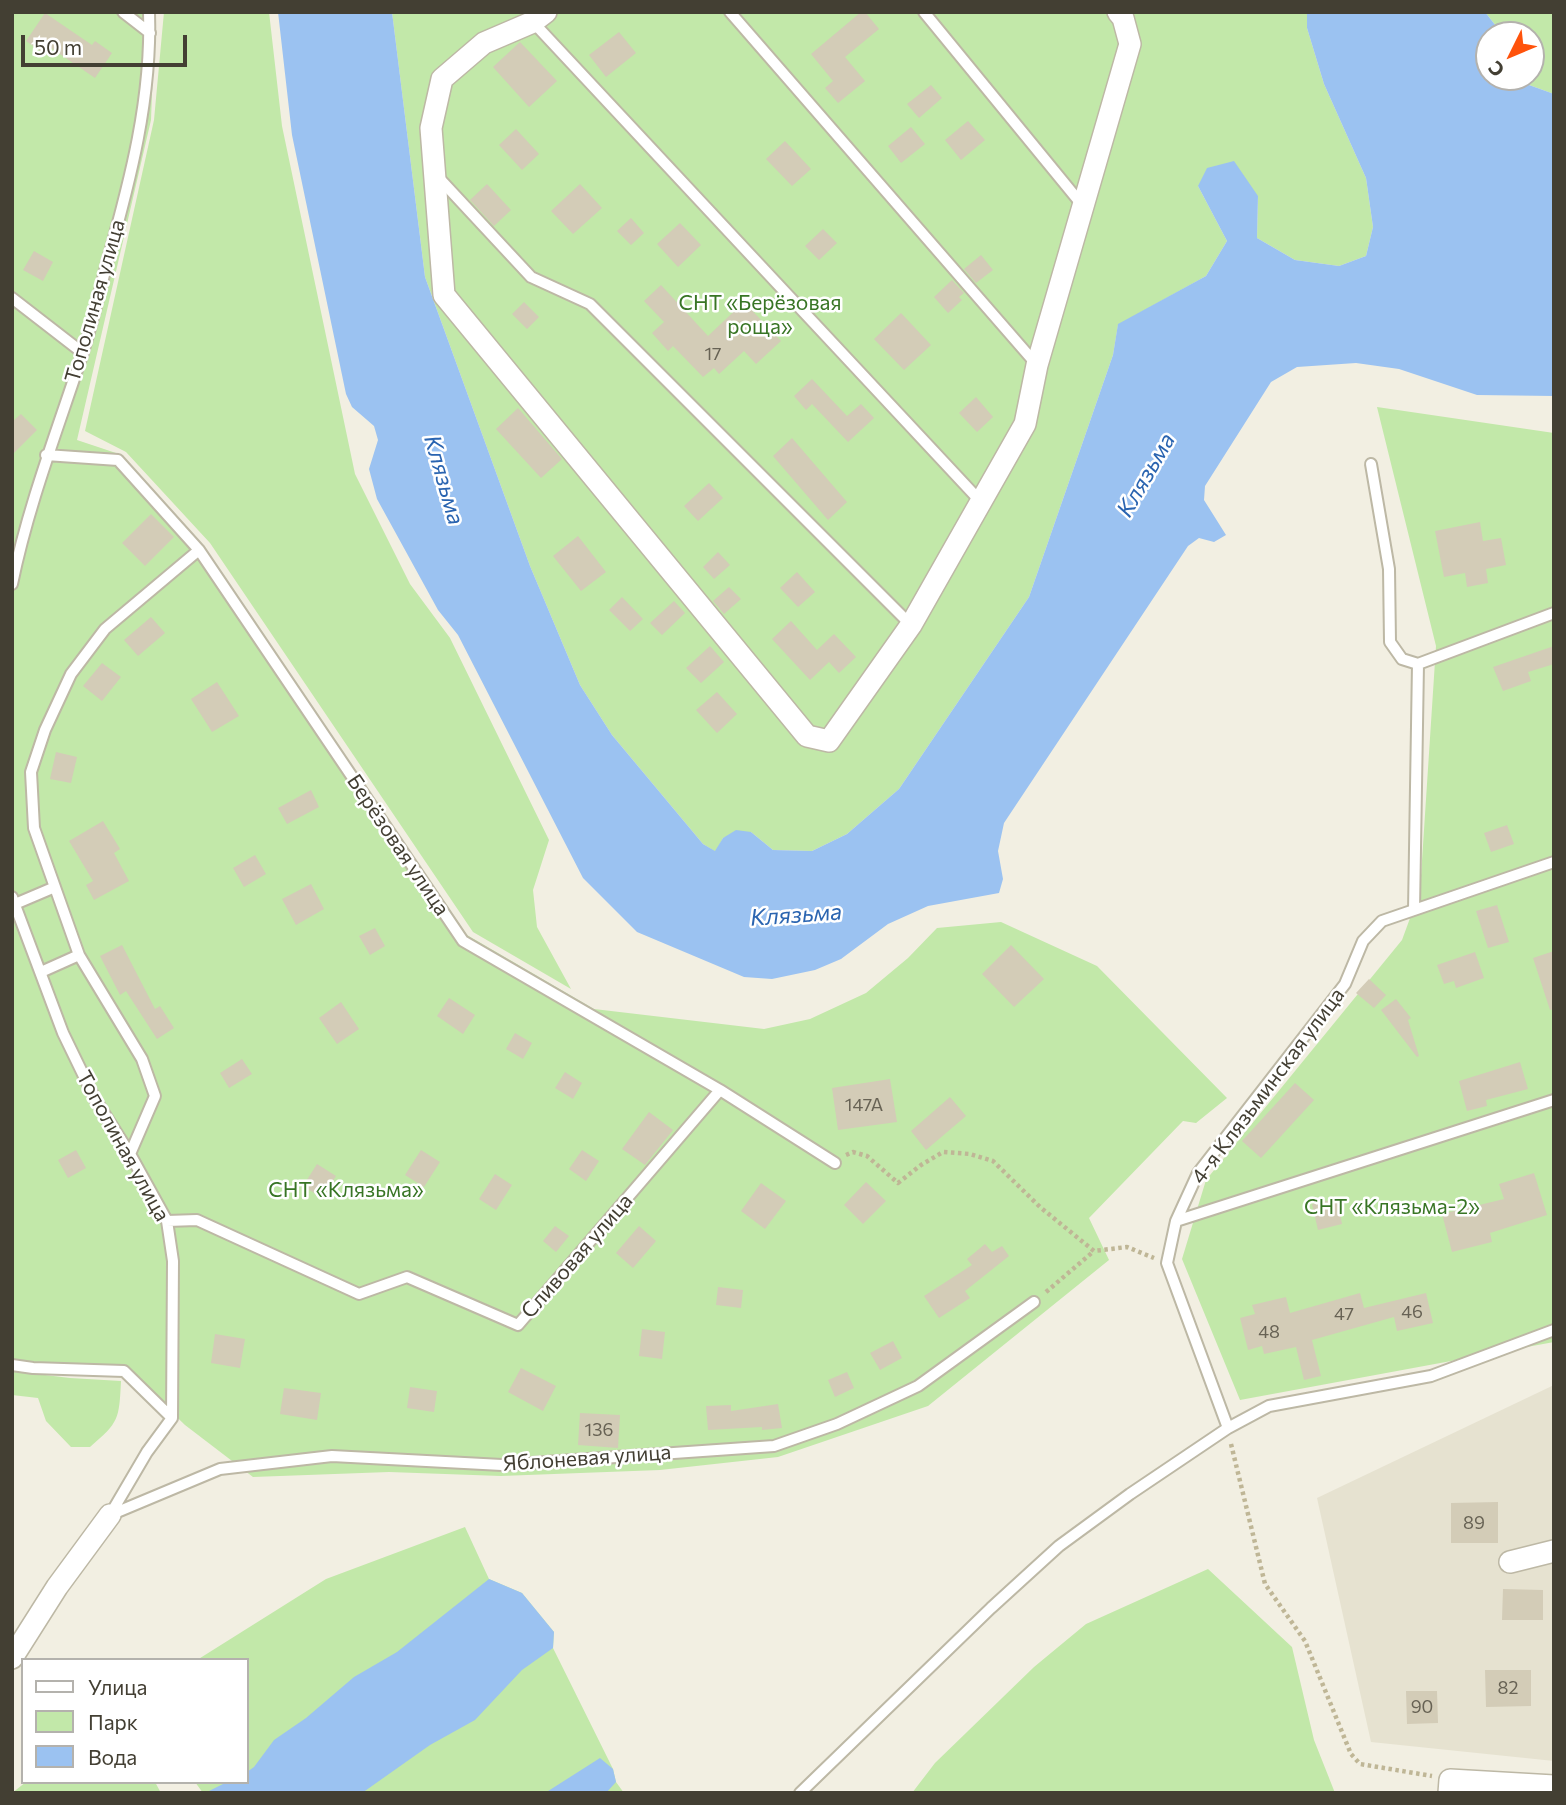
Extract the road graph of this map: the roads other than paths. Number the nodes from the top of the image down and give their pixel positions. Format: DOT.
graph roads {
  1 [pos="123,12"];
  2 [pos="149,12"];
  3 [pos="730,12"];
  4 [pos="923,12"];
  5 [pos="1118,12"];
  6 [pos="539,17"];
  7 [pos="150,33"];
  8 [pos="435,172"];
  9 [pos="1083,206"];
  10 [pos="12,298"];
  11 [pos="83,353"];
  12 [pos="1037,365"];
  13 [pos="47,455"];
  14 [pos="1371,464"];
  15 [pos="982,503"];
  16 [pos="199,550"];
  17 [pos="12,584"];
  18 [pos="1554,613"];
  19 [pos="911,625"];
  20 [pos="1418,664"];
  21 [pos="1554,862"];
  22 [pos="55,887"];
  23 [pos="14,901"];
  24 [pos="1414,910"];
  25 [pos="79,955"];
  26 [pos="41,972"];
  27 [pos="720,1090"];
  28 [pos="1554,1100"];
  29 [pos="130,1154"];
  30 [pos="835,1163"];
  31 [pos="167,1221"];
  32 [pos="1176,1221"];
  33 [pos="1034,1302"];
  34 [pos="1554,1330"];
  35 [pos="12,1365"];
  36 [pos="172,1418"];
  37 [pos="1228,1428"];
  38 [pos="110,1515"];
  39 [pos="1554,1551"];
  40 [pos="1510,1562"];
  41 [pos="12,1658"];
  42 [pos="1449,1786"];
  43 [pos="1554,1786"];
  44 [pos="800,1793"];
  1 -- 7 [label="lane"];
  2 -- 7 [label="lane, Тополиная улица"];
  3 -- 12 [label="lane"];
  4 -- 9 [label="lane"];
  5 -- 9 [label="street"];
  6 -- 8 [label="street"];
  6 -- 15 [label="lane"];
  7 -- 11 [label="lane, Тополиная улица"];
  8 -- 19 [label="lane"];
  8 -- 19 [label="street"];
  9 -- 12 [label="street"];
  10 -- 11 [label="lane"];
  11 -- 13 [label="lane, Тополиная улица"];
  12 -- 15 [label="street"];
  13 -- 16 [label="lane, Берёзовая улица"];
  13 -- 17 [label="lane, Тополиная улица"];
  14 -- 20 [label="lane"];
  15 -- 19 [label="street"];
  16 -- 22 [label="lane"];
  16 -- 27 [label="lane, Берёзовая улица"];
  18 -- 20 [label="lane"];
  20 -- 24 [label="lane"];
  21 -- 24 [label="lane, 4-я Клязьминская улица"];
  22 -- 23 [label="lane"];
  22 -- 25 [label="lane"];
  23 -- 26 [label="lane, Тополиная улица"];
  24 -- 32 [label="lane, 4-я Клязьминская улица"];
  25 -- 26 [label="lane"];
  25 -- 29 [label="lane"];
  26 -- 29 [label="lane, Тополиная улица"];
  27 -- 30 [label="lane, Берёзовая улица"];
  27 -- 31 [label="lane, Сливовая улица"];
  28 -- 32 [label="lane"];
  29 -- 31 [label="lane, Тополиная улица"];
  31 -- 36 [label="lane, Тополиная улица"];
  32 -- 37 [label="lane, 4-я Клязьминская улица"];
  33 -- 38 [label="lane, Яблоневая улица"];
  34 -- 37 [label="lane"];
  35 -- 36 [label="lane"];
  36 -- 38 [label="lane"];
  37 -- 44 [label="lane"];
  38 -- 41 [label="street"];
  39 -- 40 [label="street"];
  42 -- 43 [label="street"];
}
